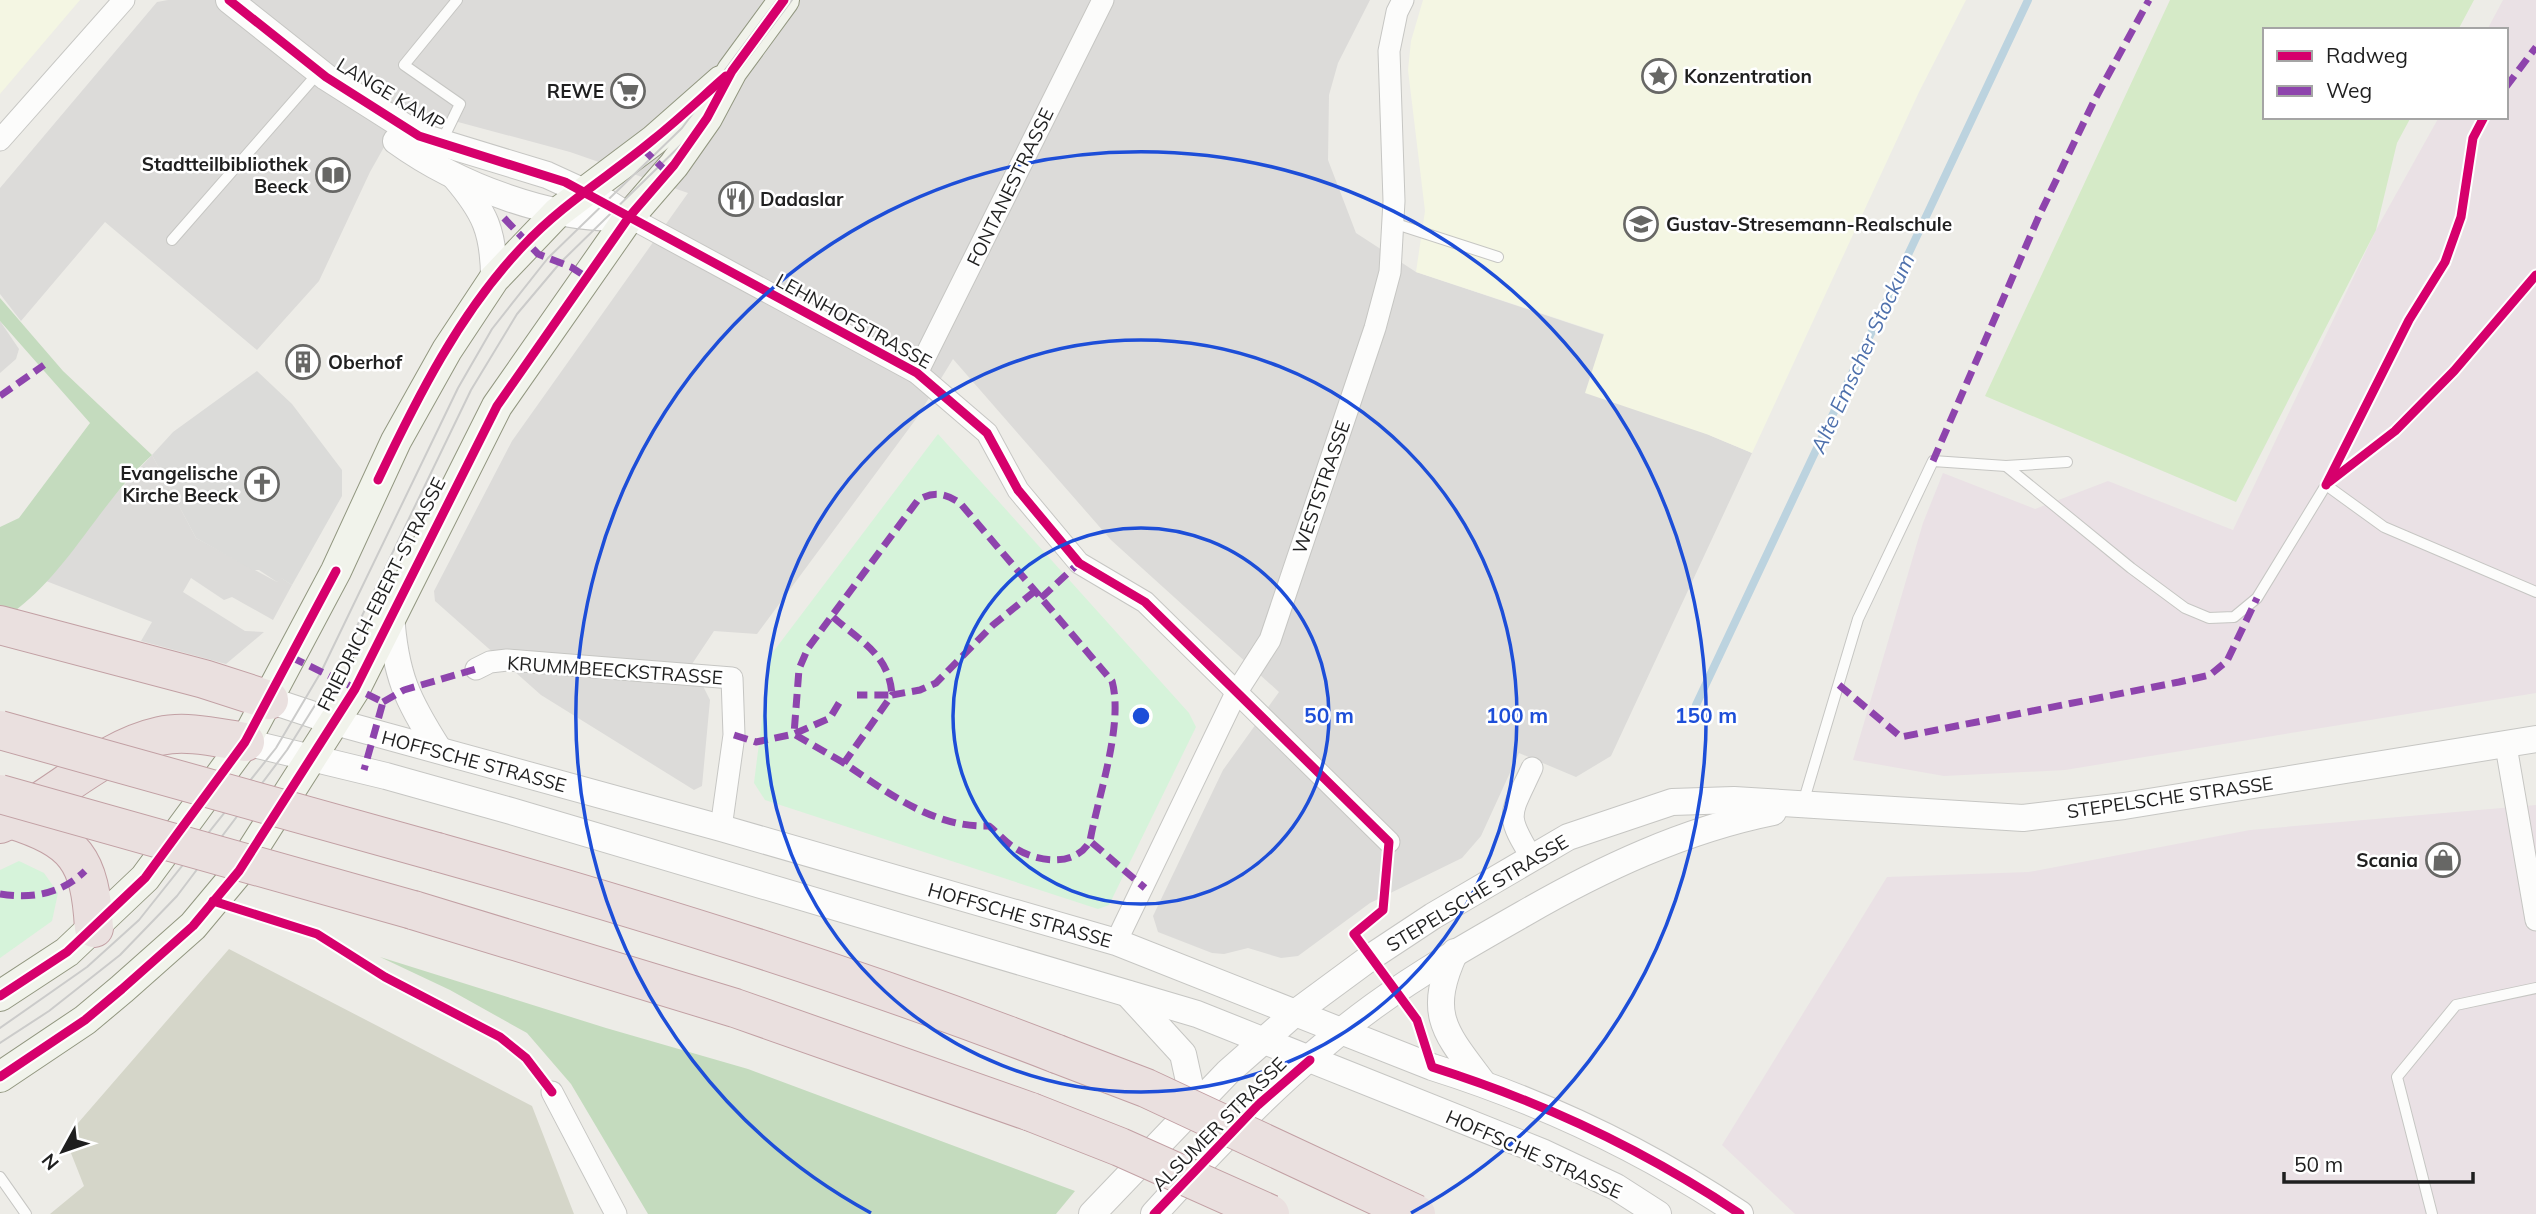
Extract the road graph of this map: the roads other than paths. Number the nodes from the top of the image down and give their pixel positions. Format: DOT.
graph roads {
  1 [pos="124,0"];
  2 [pos="229,0"];
  3 [pos="457,0"];
  4 [pos="784,0"];
  5 [pos="1103,0"];
  6 [pos="1403,0"];
  7 [pos="732,71"];
  8 [pos="323,74"];
  9 [pos="0,140"];
  10 [pos="441,159"];
  11 [pos="583,191"];
  12 [pos="557,213"];
  13 [pos="629,217"];
  14 [pos="1393,223"];
  15 [pos="172,240"];
  16 [pos="1499,257"];
  17 [pos="494,279"];
  18 [pos="917,373"];
  19 [pos="2067,462"];
  20 [pos="2006,466"];
  21 [pos="2536,592"];
  22 [pos="391,614"];
  23 [pos="0,625"];
  24 [pos="476,669"];
  25 [pos="1236,693"];
  26 [pos="269,700"];
  27 [pos="335,722"];
  28 [pos="0,730"];
  29 [pos="2536,739"];
  30 [pos="245,742"];
  31 [pos="2506,746"];
  32 [pos="439,750"];
  33 [pos="313,758"];
  34 [pos="1532,768"];
  35 [pos="1802,806"];
  36 [pos="3,812"];
  37 [pos="721,828"];
  38 [pos="1389,842"];
  39 [pos="1532,858"];
  40 [pos="2536,920"];
  41 [pos="94,928"];
  42 [pos="1116,942"];
  43 [pos="1455,952"];
  44 [pos="2536,988"];
  45 [pos="1124,990"];
  46 [pos="0,996"];
  47 [pos="1295,1013"];
  48 [pos="1341,1032"];
  49 [pos="1262,1041"];
  50 [pos="1310,1060"];
  51 [pos="0,1077"];
  52 [pos="1483,1083"];
  53 [pos="552,1092"];
  54 [pos="1194,1104"];
  55 [pos="0,1177"];
  56 [pos="26,1214"];
  57 [pos="616,1214"];
  58 [pos="1092,1214"];
  59 [pos="1154,1214"];
  60 [pos="1270,1214"];
  61 [pos="1416,1214"];
  62 [pos="1658,1214"];
  63 [pos="1740,1214"];
  64 [pos="2432,1214"];
  1 -- 9 [label="street"];
  2 -- 8 [label="street, LANGE KAMP"];
  3 -- 10 [label="lane"];
  4 -- 7 [label="main road, FRIEDRICH-EBERT-STRASSE"];
  5 -- 18 [label="street, FONTANESTRASSE"];
  6 -- 14 [label="street, WESTSTRASSE"];
  7 -- 11 [label="main road, FRIEDRICH-EBERT-STRASSE"];
  7 -- 13 [label="main road, FRIEDRICH-EBERT-STRASSE"];
  8 -- 10 [label="street, LANGE KAMP"];
  8 -- 15 [label="lane"];
  10 -- 11 [label="street, LANGE KAMP"];
  10 -- 12 [label="street, LANGE KAMP"];
  10 -- 17 [label="street"];
  11 -- 12 [label="main road, FRIEDRICH-EBERT-STRASSE"];
  11 -- 13 [label="street, LANGE KAMP"];
  12 -- 13 [label="street, LANGE KAMP"];
  12 -- 17 [label="main road, FRIEDRICH-EBERT-STRASSE"];
  13 -- 18 [label="street, LEHNHOFSTRASSE"];
  13 -- 22 [label="main road, FRIEDRICH-EBERT-STRASSE"];
  14 -- 16 [label="lane"];
  14 -- 25 [label="street, WESTSTRASSE"];
  17 -- 26 [label="main road, FRIEDRICH-EBERT-STRASSE"];
  18 -- 25 [label="street, LEHNHOFSTRASSE"];
  19 -- 20 [label="lane"];
  20 -- 21 [label="lane"];
  20 -- 35 [label="lane"];
  22 -- 27 [label="main road, FRIEDRICH-EBERT-STRASSE"];
  22 -- 32 [label="street"];
  23 -- 26 [label="highway"];
  24 -- 37 [label="street, KRUMMBEECKSTRASSE"];
  25 -- 38 [label="street, LEHNHOFSTRASSE"];
  25 -- 42 [label="street, WESTSTRASSE"];
  26 -- 27 [label="street, HOFFSCHE STRASSE"];
  26 -- 30 [label="main road, FRIEDRICH-EBERT-STRASSE"];
  27 -- 32 [label="street, HOFFSCHE STRASSE"];
  27 -- 33 [label="main road, FRIEDRICH-EBERT-STRASSE"];
  28 -- 61 [label="highway, bridge"];
  29 -- 31 [label="street, STEPELSCHE STRASSE"];
  30 -- 33 [label="street, HOFFSCHE STRASSE"];
  30 -- 36 [label="highway"];
  30 -- 41 [label="main road, FRIEDRICH-EBERT-STRASSE"];
  31 -- 35 [label="street, STEPELSCHE STRASSE"];
  31 -- 40 [label="street"];
  32 -- 37 [label="street, HOFFSCHE STRASSE"];
  33 -- 45 [label="street, HOFFSCHE STRASSE"];
  33 -- 51 [label="main road, FRIEDRICH-EBERT-STRASSE"];
  34 -- 39 [label="street"];
  35 -- 39 [label="street, STEPELSCHE STRASSE"];
  35 -- 43 [label="street, STEPELSCHE STRASSE"];
  36 -- 41 [label="highway"];
  36 -- 60 [label="highway, bridge"];
  37 -- 42 [label="street, HOFFSCHE STRASSE"];
  39 -- 47 [label="street, STEPELSCHE STRASSE"];
  41 -- 46 [label="main road, FRIEDRICH-EBERT-STRASSE"];
  42 -- 47 [label="street, HOFFSCHE STRASSE"];
  43 -- 48 [label="street, STEPELSCHE STRASSE"];
  43 -- 52 [label="street"];
  44 -- 64 [label="lane"];
  45 -- 49 [label="street, HOFFSCHE STRASSE"];
  45 -- 54 [label="street"];
  47 -- 48 [label="street, HOFFSCHE STRASSE"];
  47 -- 49 [label="street, STEPELSCHE STRASSE"];
  48 -- 50 [label="street, STEPELSCHE STRASSE"];
  48 -- 52 [label="street, HOFFSCHE STRASSE"];
  49 -- 50 [label="street, HOFFSCHE STRASSE"];
  49 -- 54 [label="street, ALSUMER STRASSE"];
  50 -- 59 [label="street, ALSUMER STRASSE"];
  50 -- 62 [label="street, HOFFSCHE STRASSE"];
  52 -- 63 [label="street, HOFFSCHE STRASSE"];
  53 -- 57 [label="street"];
  54 -- 58 [label="street, ALSUMER STRASSE"];
  55 -- 56 [label="lane"];
}
